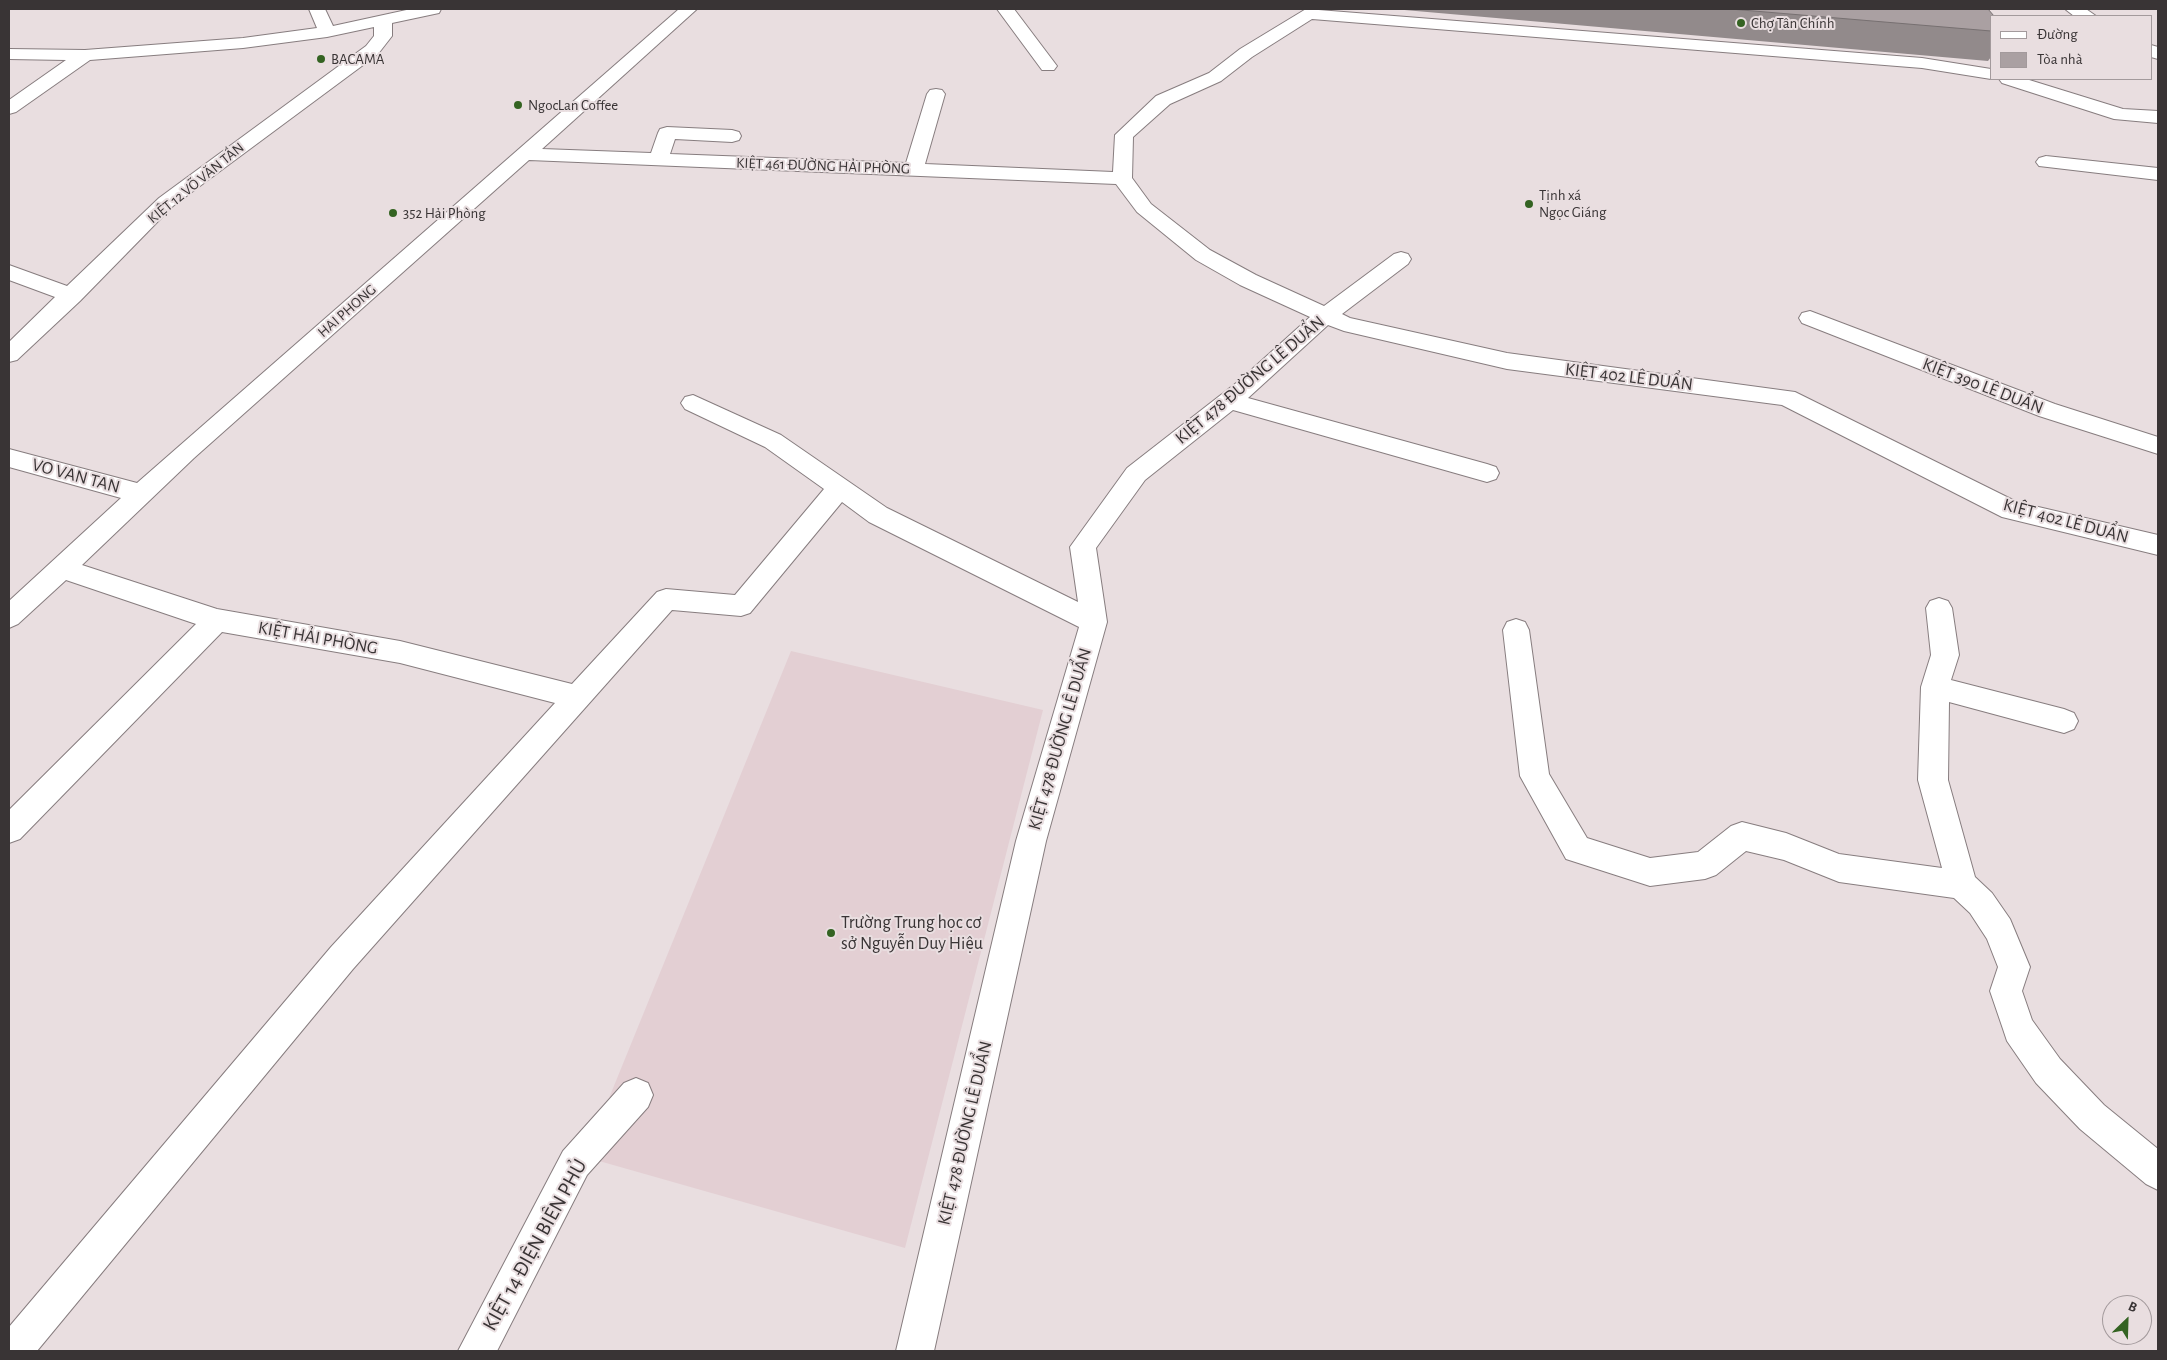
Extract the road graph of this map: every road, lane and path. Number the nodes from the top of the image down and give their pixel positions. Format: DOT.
graph roads {
  1 [pos="318,9"];
  2 [pos="433,9"];
  3 [pos="689,9"];
  4 [pos="1005,9"];
  5 [pos="2073,9"];
  6 [pos="1315,11"];
  7 [pos="2085,15"];
  8 [pos="384,21"];
  9 [pos="327,32"];
  10 [pos="9,54"];
  11 [pos="85,55"];
  12 [pos="1975,57"];
  13 [pos="1048,66"];
  14 [pos="1990,71"];
  15 [pos="1990,75"];
  16 [pos="2008,80"];
  17 [pos="936,94"];
  18 [pos="9,108"];
  19 [pos="2158,118"];
  20 [pos="732,136"];
  21 [pos="525,154"];
  22 [pos="659,159"];
  23 [pos="2046,162"];
  24 [pos="914,169"];
  25 [pos="2158,174"];
  26 [pos="1122,178"];
  27 [pos="1401,259"];
  28 [pos="9,272"];
  29 [pos="72,296"];
  30 [pos="1326,316"];
  31 [pos="1810,318"];
  32 [pos="9,355"];
  33 [pos="1229,401"];
  34 [pos="693,403"];
  35 [pos="2158,446"];
  36 [pos="9,458"];
  37 [pos="1487,473"];
  38 [pos="840,488"];
  39 [pos="143,494"];
  40 [pos="2158,544"];
  41 [pos="62,568"];
  42 [pos="1939,608"];
  43 [pos="9,617"];
  44 [pos="216,620"];
  45 [pos="1094,622"];
  46 [pos="1516,630"];
  47 [pos="1935,687"];
  48 [pos="576,698"];
  49 [pos="2064,721"];
  50 [pos="9,830"];
  51 [pos="1962,885"];
  52 [pos="636,1095"];
  53 [pos="2158,1172"];
  54 [pos="13,1351"];
  55 [pos="477,1351"];
  56 [pos="915,1351"];
  1 -- 9 [label="street"];
  2 -- 8 [label="street"];
  3 -- 21 [label="street, HAI PHONG"];
  4 -- 13 [label="street"];
  5 -- 7 [label="street"];
  6 -- 15 [label="street"];
  6 -- 26 [label="street"];
  8 -- 9 [label="street"];
  8 -- 29 [label="street, KIỆT 12 VÕ VĂN TẦN"];
  9 -- 11 [label="street"];
  10 -- 11 [label="street"];
  11 -- 18 [label="street"];
  12 -- 14 [label="street"];
  16 -- 19 [label="street"];
  17 -- 24 [label="street"];
  20 -- 22 [label="street"];
  21 -- 22 [label="street, KIỆT 461 ĐƯỜNG HẢI PHÒNG"];
  21 -- 39 [label="street, HAI PHONG"];
  22 -- 24 [label="street, KIỆT 461 ĐƯỜNG HẢI PHÒNG"];
  23 -- 25 [label="street"];
  24 -- 26 [label="street, KIỆT 461 ĐƯỜNG HẢI PHÒNG"];
  26 -- 30 [label="street, KIỆT 402 LÊ DUẨN"];
  27 -- 30 [label="street, KIỆT 478 ĐƯỜNG LÊ DUẨN"];
  28 -- 29 [label="street"];
  29 -- 32 [label="street, KIỆT 12 VÕ VĂN TẦN"];
  30 -- 33 [label="street, KIỆT 478 ĐƯỜNG LÊ DUẨN"];
  30 -- 40 [label="street, KIỆT 402 LÊ DUẨN"];
  31 -- 35 [label="street, KIỆT 390 LÊ DUẨN"];
  33 -- 37 [label="street"];
  33 -- 45 [label="street, KIỆT 478 ĐƯỜNG LÊ DUẨN"];
  34 -- 38 [label="street"];
  36 -- 39 [label="street, VO VAN TAN"];
  38 -- 45 [label="street"];
  38 -- 48 [label="street"];
  39 -- 41 [label="street, HAI PHONG"];
  41 -- 43 [label="street, HAI PHONG"];
  41 -- 44 [label="street, KIỆT HẢI PHÒNG"];
  42 -- 47 [label="street"];
  44 -- 48 [label="street, KIỆT HẢI PHÒNG"];
  44 -- 50 [label="street"];
  45 -- 56 [label="street, KIỆT 478 ĐƯỜNG LÊ DUẨN"];
  46 -- 51 [label="street"];
  47 -- 49 [label="street"];
  47 -- 51 [label="street"];
  48 -- 54 [label="street"];
  51 -- 53 [label="street"];
  52 -- 55 [label="street, KIỆT 14 ĐIỆN BIÊN PHỦ"];
}
